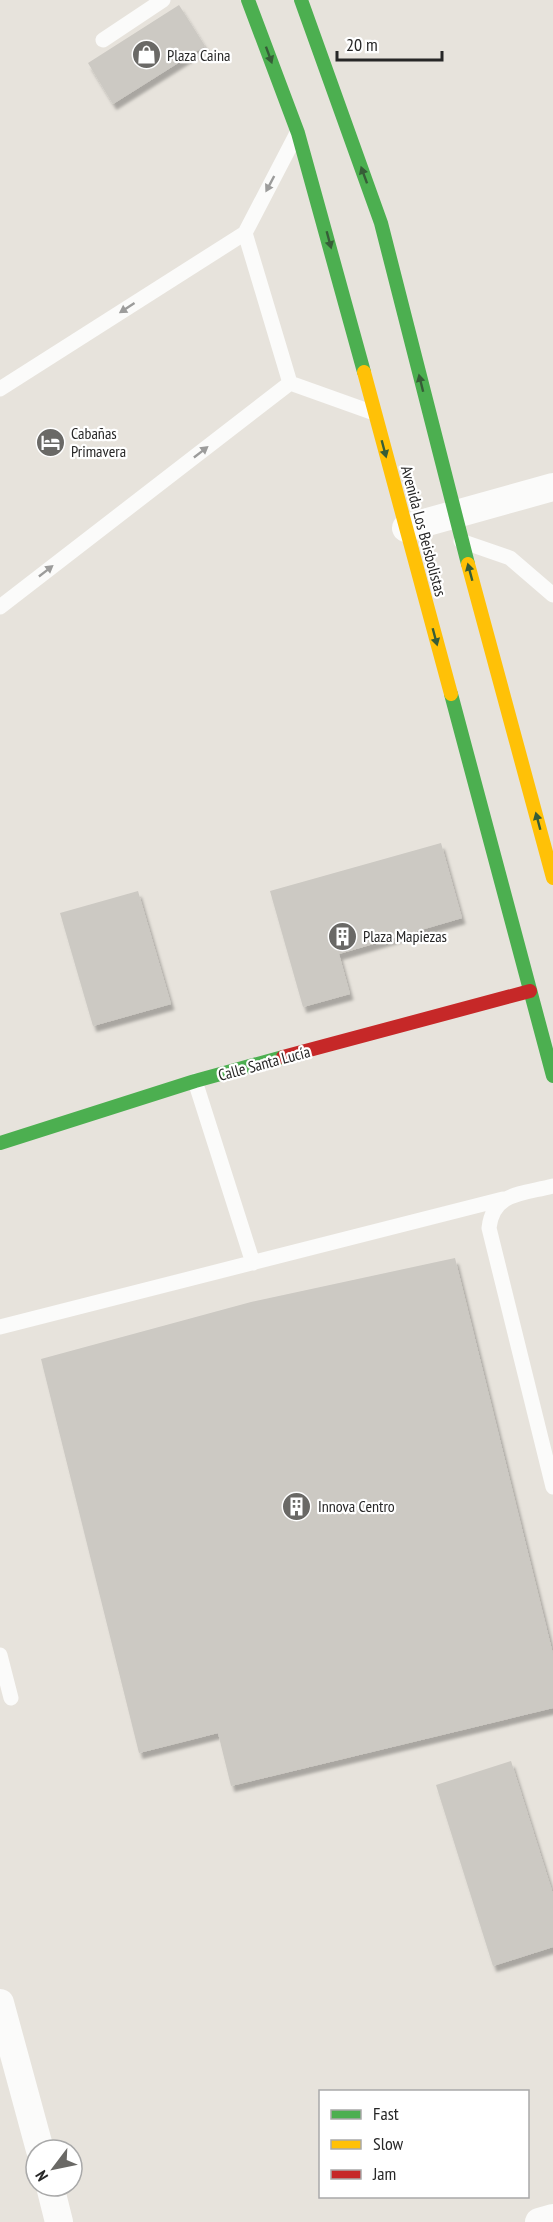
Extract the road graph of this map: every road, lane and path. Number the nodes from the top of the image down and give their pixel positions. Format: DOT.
graph roads {
  1 [pos="163,0"];
  2 [pos="248,0"];
  3 [pos="301,0"];
  4 [pos="103,40"];
  5 [pos="298,133"];
  6 [pos="245,233"];
  7 [pos="290,382"];
  8 [pos="0,389"];
  9 [pos="375,413"];
  10 [pos="553,487"];
  11 [pos="406,528"];
  12 [pos="458,528"];
  13 [pos="553,595"];
  14 [pos="0,607"];
  15 [pos="553,878"];
  16 [pos="530,991"];
  17 [pos="553,1076"];
  18 [pos="195,1081"];
  19 [pos="0,1143"];
  20 [pos="553,1186"];
  21 [pos="503,1199"];
  22 [pos="254,1263"];
  23 [pos="0,1327"];
  24 [pos="553,1487"];
  25 [pos="0,1655"];
  26 [pos="11,1698"];
  27 [pos="0,2003"];
  28 [pos="37,2138"];
  29 [pos="53,2198"];
  30 [pos="553,2218"];
  31 [pos="59,2222"];
  32 [pos="539,2222"];
  1 -- 4 [label="lane"];
  2 -- 5 [label="main road, Avenida Los Beisbolistas, one-way"];
  12 -- 3 [label="main road, Avenida Los Beisbolistas, one-way"];
  5 -- 6 [label="lane, one-way"];
  5 -- 9 [label="main road, Avenida Los Beisbolistas, one-way"];
  6 -- 7 [label="lane"];
  6 -- 8 [label="lane, one-way"];
  7 -- 9 [label="lane"];
  14 -- 7 [label="lane, one-way"];
  9 -- 11 [label="main road, Avenida Los Beisbolistas, one-way"];
  10 -- 12 [label="street"];
  11 -- 12 [label="street"];
  11 -- 16 [label="main road, Avenida Los Beisbolistas, one-way"];
  12 -- 13 [label="lane"];
  15 -- 12 [label="main road, Avenida Los Beisbolistas, one-way"];
  16 -- 17 [label="main road, Avenida Los Beisbolistas"];
  16 -- 18 [label="main road, Calle Santa Lucía"];
  18 -- 19 [label="main road, Calle Santa Lucía"];
  18 -- 22 [label="lane"];
  20 -- 21 [label="lane"];
  21 -- 22 [label="lane"];
  21 -- 24 [label="lane"];
  22 -- 23 [label="lane"];
  25 -- 26 [label="lane"];
  27 -- 28 [label="street"];
  29 -- 31 [label="street"];
  30 -- 32 [label="street"];
}
